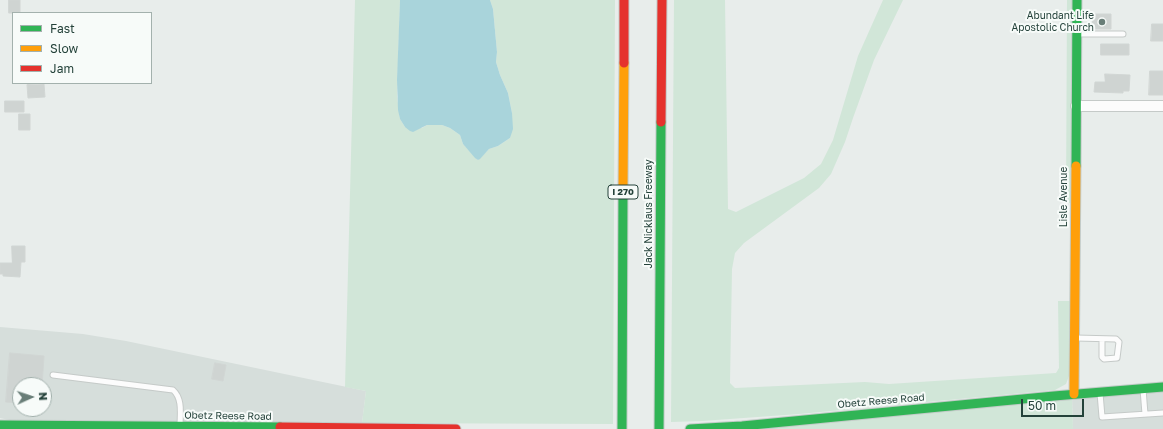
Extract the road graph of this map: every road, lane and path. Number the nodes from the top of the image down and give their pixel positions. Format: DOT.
graph roads {
  1 [pos="624,0"];
  2 [pos="662,0"];
  3 [pos="1077,0"];
  4 [pos="1077,34"];
  5 [pos="1123,34"];
  6 [pos="1076,106"];
  7 [pos="1163,106"];
  8 [pos="1075,338"];
  9 [pos="1102,339"];
  10 [pos="53,375"];
  11 [pos="1163,387"];
  12 [pos="1143,388"];
  13 [pos="1100,392"];
  14 [pos="1074,394"];
  15 [pos="1163,413"];
  16 [pos="1145,414"];
  17 [pos="0,425"];
  18 [pos="180,427"];
  19 [pos="456,429"];
  20 [pos="622,429"];
  21 [pos="659,429"];
  22 [pos="690,429"];
  1 -- 20 [label="main road, I 270"];
  2 -- 21 [label="main road, Jack Nicklaus Freeway"];
  3 -- 4 [label="main road, Lisle Avenue"];
  4 -- 5 [label="lane"];
  4 -- 6 [label="main road, Lisle Avenue"];
  6 -- 7 [label="street"];
  6 -- 8 [label="main road, Lisle Avenue"];
  8 -- 9 [label="lane"];
  8 -- 14 [label="main road, Lisle Avenue"];
  9 -- 9 [label="lane"];
  10 -- 18 [label="lane"];
  11 -- 12 [label="main road, Obetz Reese Road"];
  12 -- 13 [label="main road, Obetz Reese Road"];
  12 -- 16 [label="lane"];
  13 -- 14 [label="main road, Obetz Reese Road"];
  13 -- 16 [label="lane"];
  14 -- 22 [label="main road, Obetz Reese Road"];
  15 -- 16 [label="lane"];
  17 -- 18 [label="main road, Obetz Reese Road"];
  18 -- 19 [label="main road, Obetz Reese Road"];
}
